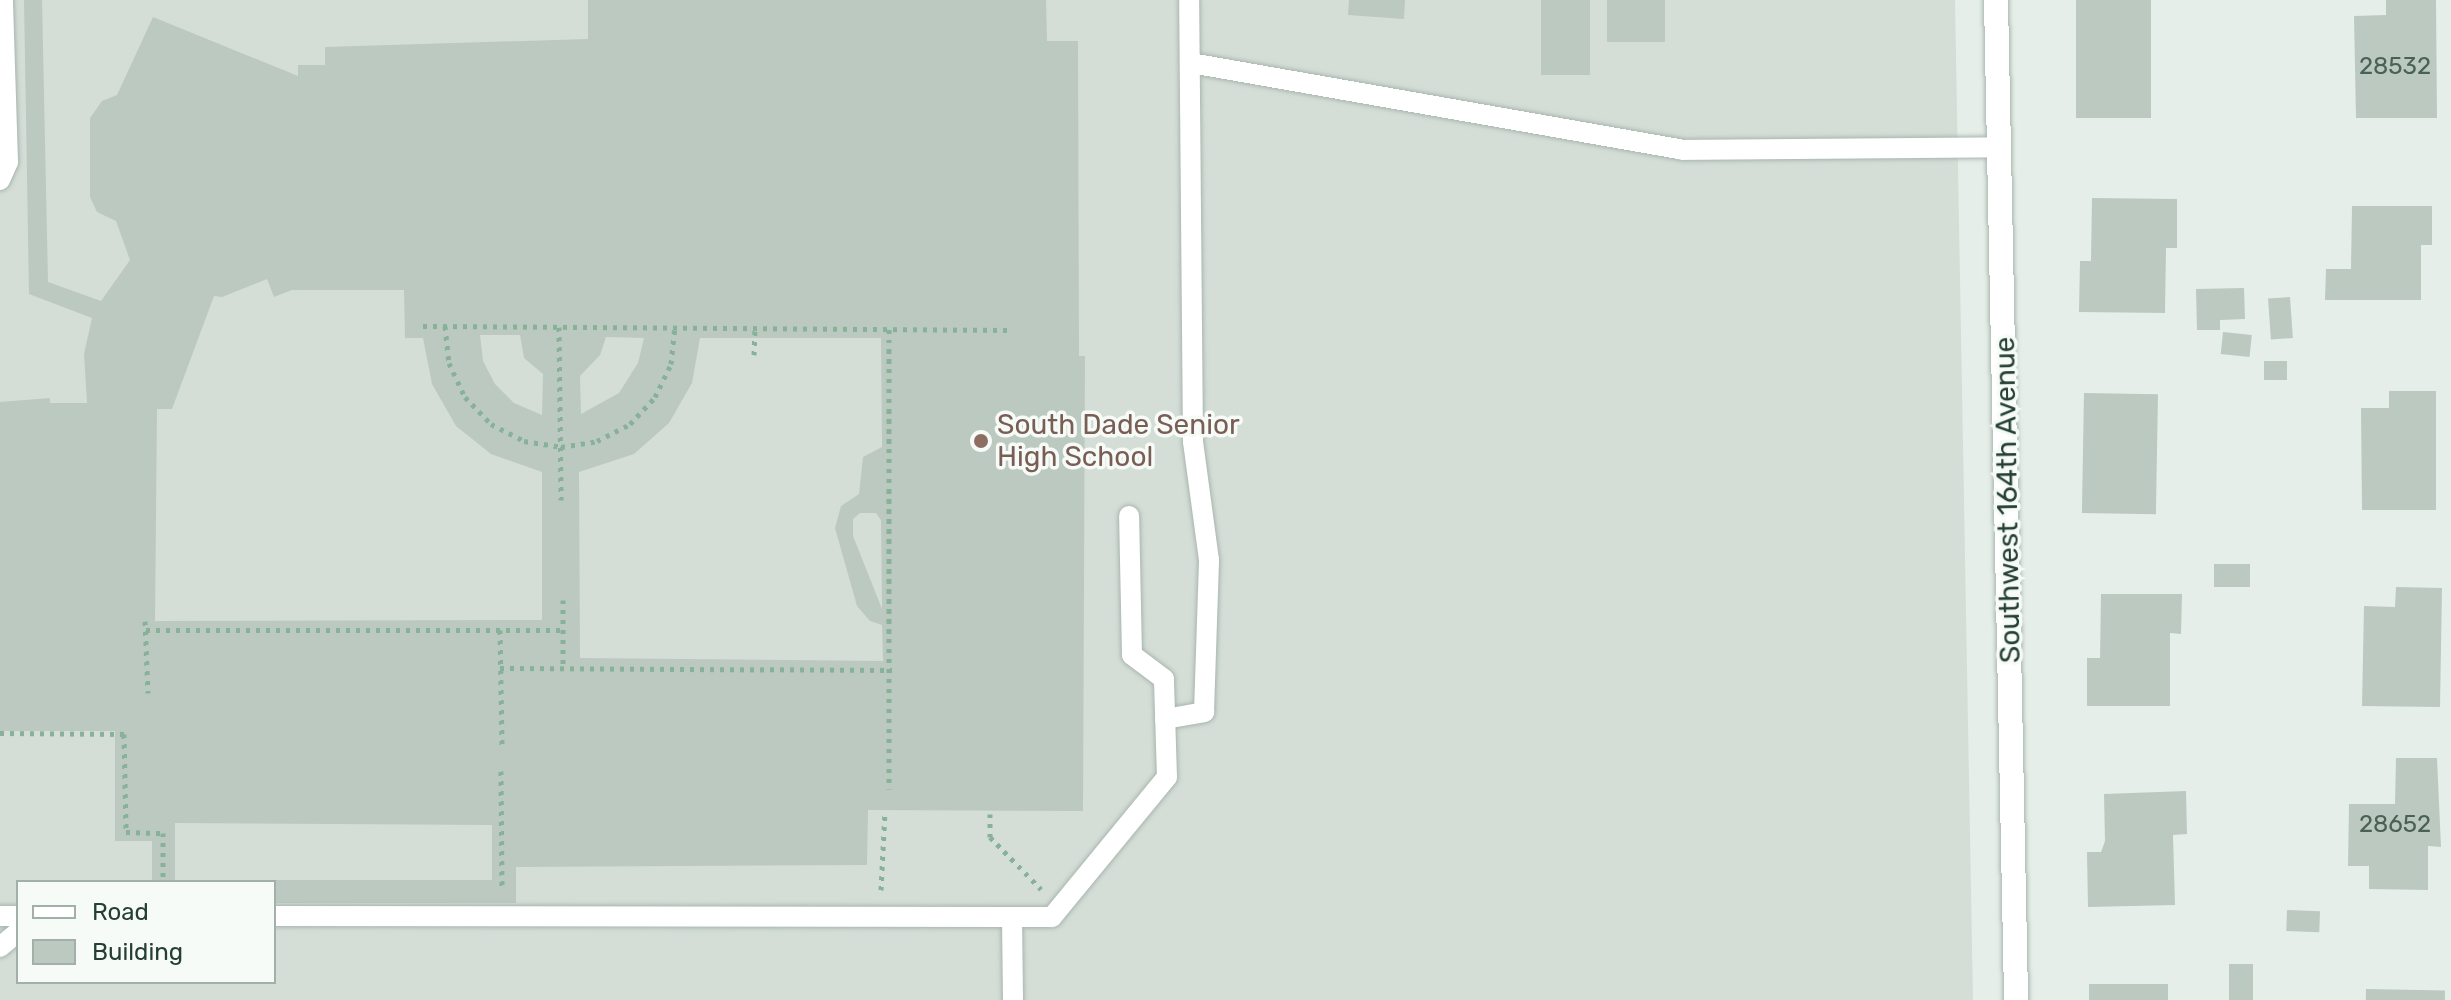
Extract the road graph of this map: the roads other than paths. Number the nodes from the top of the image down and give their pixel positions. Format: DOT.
graph roads {
  1 [pos="3,0"];
  2 [pos="1189,0"];
  3 [pos="1996,0"];
  4 [pos="1191,63"];
  5 [pos="1999,147"];
  6 [pos="0,180"];
  7 [pos="1129,516"];
  8 [pos="1165,719"];
  9 [pos="276,916"];
  10 [pos="1012,917"];
  11 [pos="16,934"];
  12 [pos="0,947"];
  13 [pos="1013,1000"];
  14 [pos="2016,1000"];
  1 -- 6 [label="lane"];
  2 -- 4 [label="lane"];
  3 -- 5 [label="street, Southwest 164th Avenue"];
  4 -- 5 [label="lane"];
  4 -- 8 [label="lane"];
  5 -- 14 [label="street, Southwest 164th Avenue"];
  7 -- 8 [label="lane"];
  8 -- 10 [label="lane"];
  9 -- 10 [label="lane"];
  10 -- 13 [label="lane"];
  11 -- 12 [label="lane"];
}
